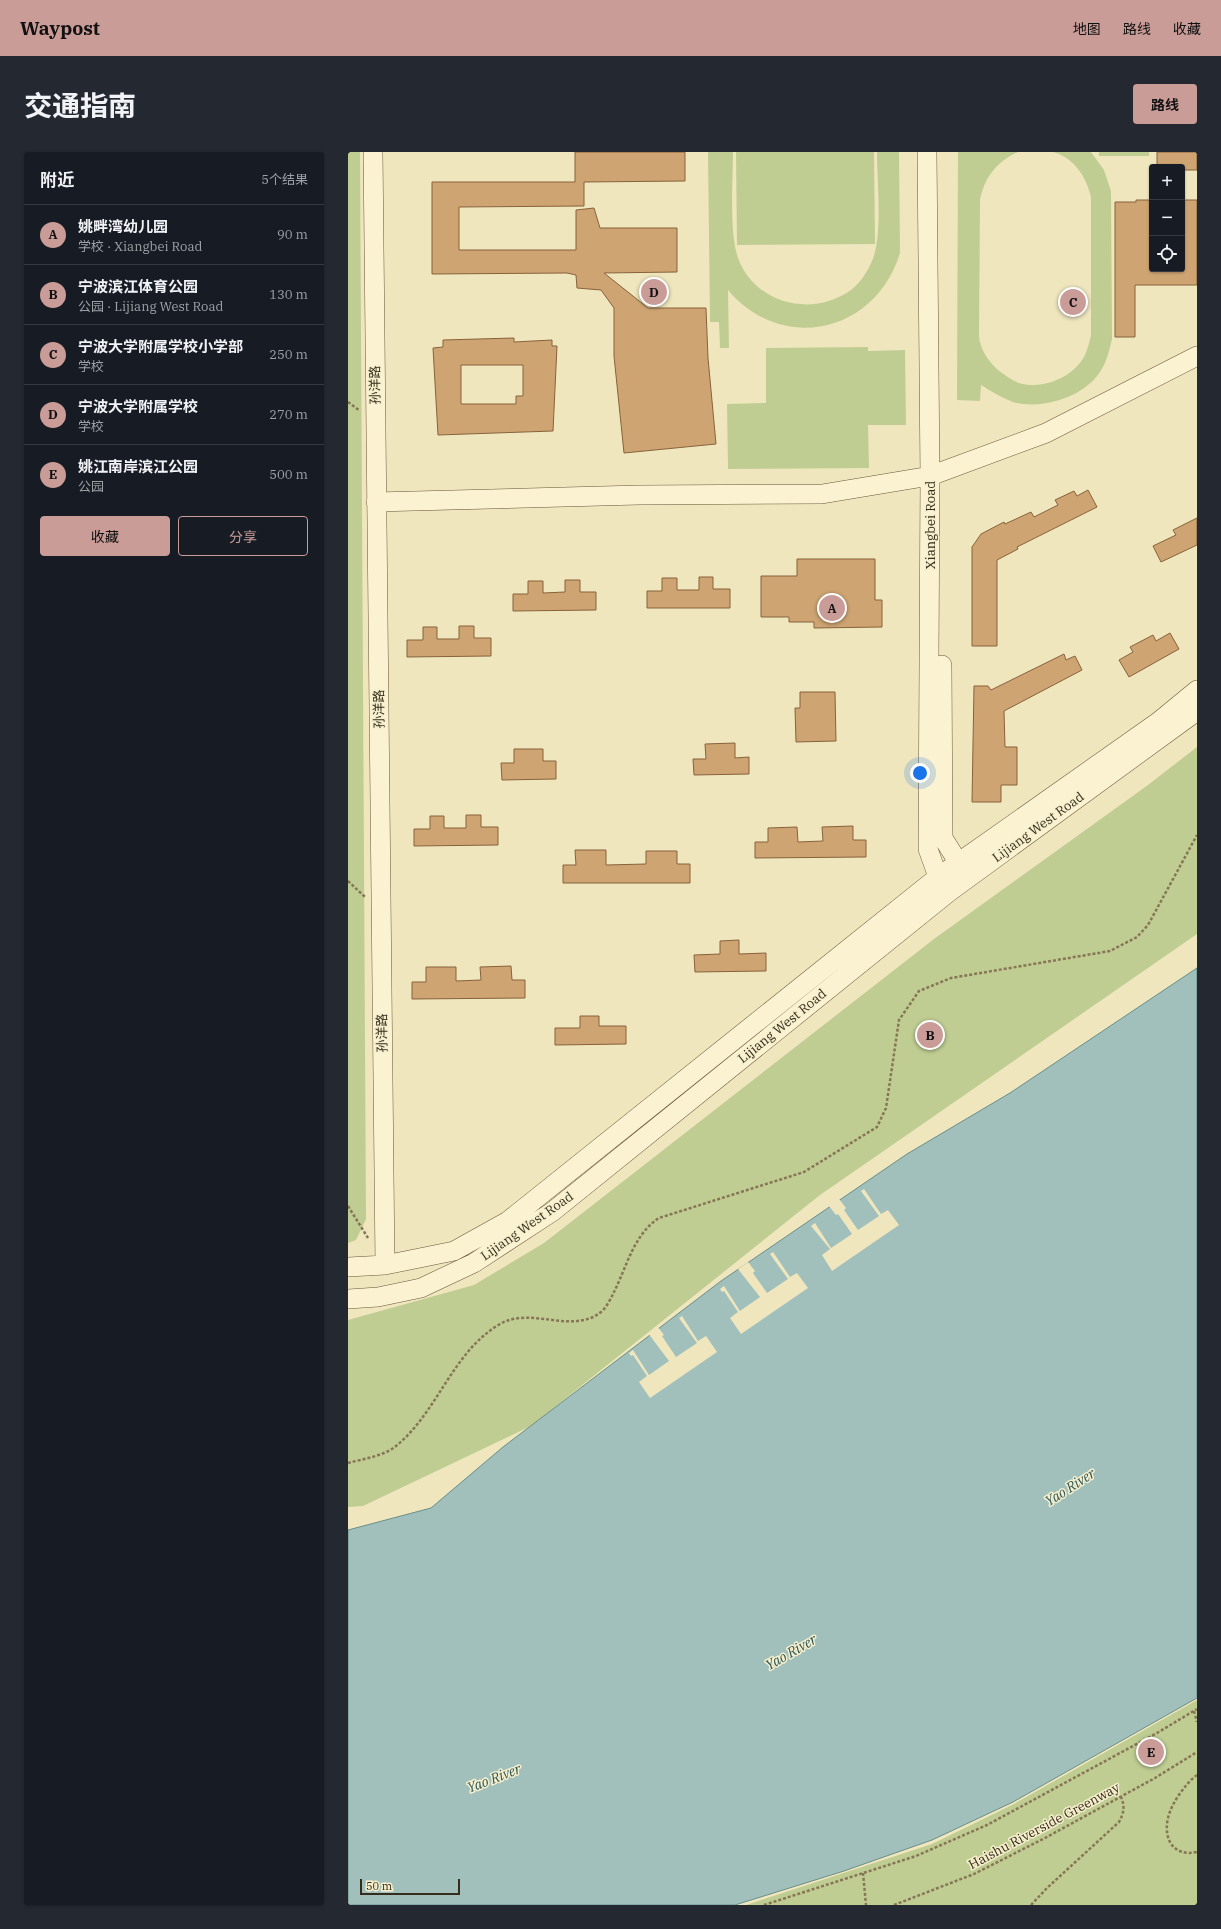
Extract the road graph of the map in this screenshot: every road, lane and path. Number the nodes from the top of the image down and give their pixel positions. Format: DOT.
graph roads {
  1 [pos="373,152"];
  2 [pos="927,152"];
  3 [pos="936,152"];
  4 [pos="1197,356"];
  5 [pos="936,474"];
  6 [pos="376,502"];
  7 [pos="1197,690"];
  8 [pos="1197,711"];
  9 [pos="1197,835"];
  10 [pos="963,870"];
  11 [pos="348,881"];
  12 [pos="944,884"];
  13 [pos="381,904"];
  14 [pos="348,1206"];
  15 [pos="370,1240"];
  16 [pos="385,1265"];
  17 [pos="348,1267"];
  18 [pos="348,1299"];
  19 [pos="348,1463"];
  20 [pos="1197,1709"];
  21 [pos="1194,1711"];
  22 [pos="1197,1722"];
  23 [pos="1197,1752"];
  24 [pos="1197,1775"];
  25 [pos="1121,1796"];
  26 [pos="1197,1852"];
  27 [pos="863,1873"];
  28 [pos="764,1905"];
  29 [pos="866,1905"];
  30 [pos="894,1905"];
  31 [pos="1031,1905"];
  1 -- 6 [label="street, 孙洋路"];
  2 -- 5 [label="street, Xiangbei Road"];
  3 -- 5 [label="street, Xiangbei Road"];
  4 -- 5 [label="street"];
  5 -- 6 [label="street"];
  5 -- 10 [label="street, Xiangbei Road"];
  5 -- 12 [label="street, Xiangbei Road"];
  6 -- 13 [label="street, 孙洋路"];
  7 -- 10 [label="street, Lijiang West Road"];
  8 -- 10 [label="street, Lijiang West Road"];
  9 -- 19 [label="path"];
  10 -- 12 [label="street, Lijiang West Road"];
  11 -- 13 [label="path"];
  12 -- 16 [label="street, Lijiang West Road"];
  12 -- 18 [label="street, Lijiang West Road"];
  13 -- 16 [label="street, 孙洋路"];
  14 -- 15 [label="path"];
  16 -- 17 [label="street, Lijiang West Road"];
  20 -- 21 [label="path"];
  21 -- 22 [label="path"];
  21 -- 27 [label="path"];
  23 -- 25 [label="path, Haishu Riverside Greenway"];
  24 -- 26 [label="path"];
  25 -- 30 [label="path, Haishu Riverside Greenway"];
  25 -- 31 [label="path"];
  27 -- 28 [label="path"];
  27 -- 29 [label="path"];
}
